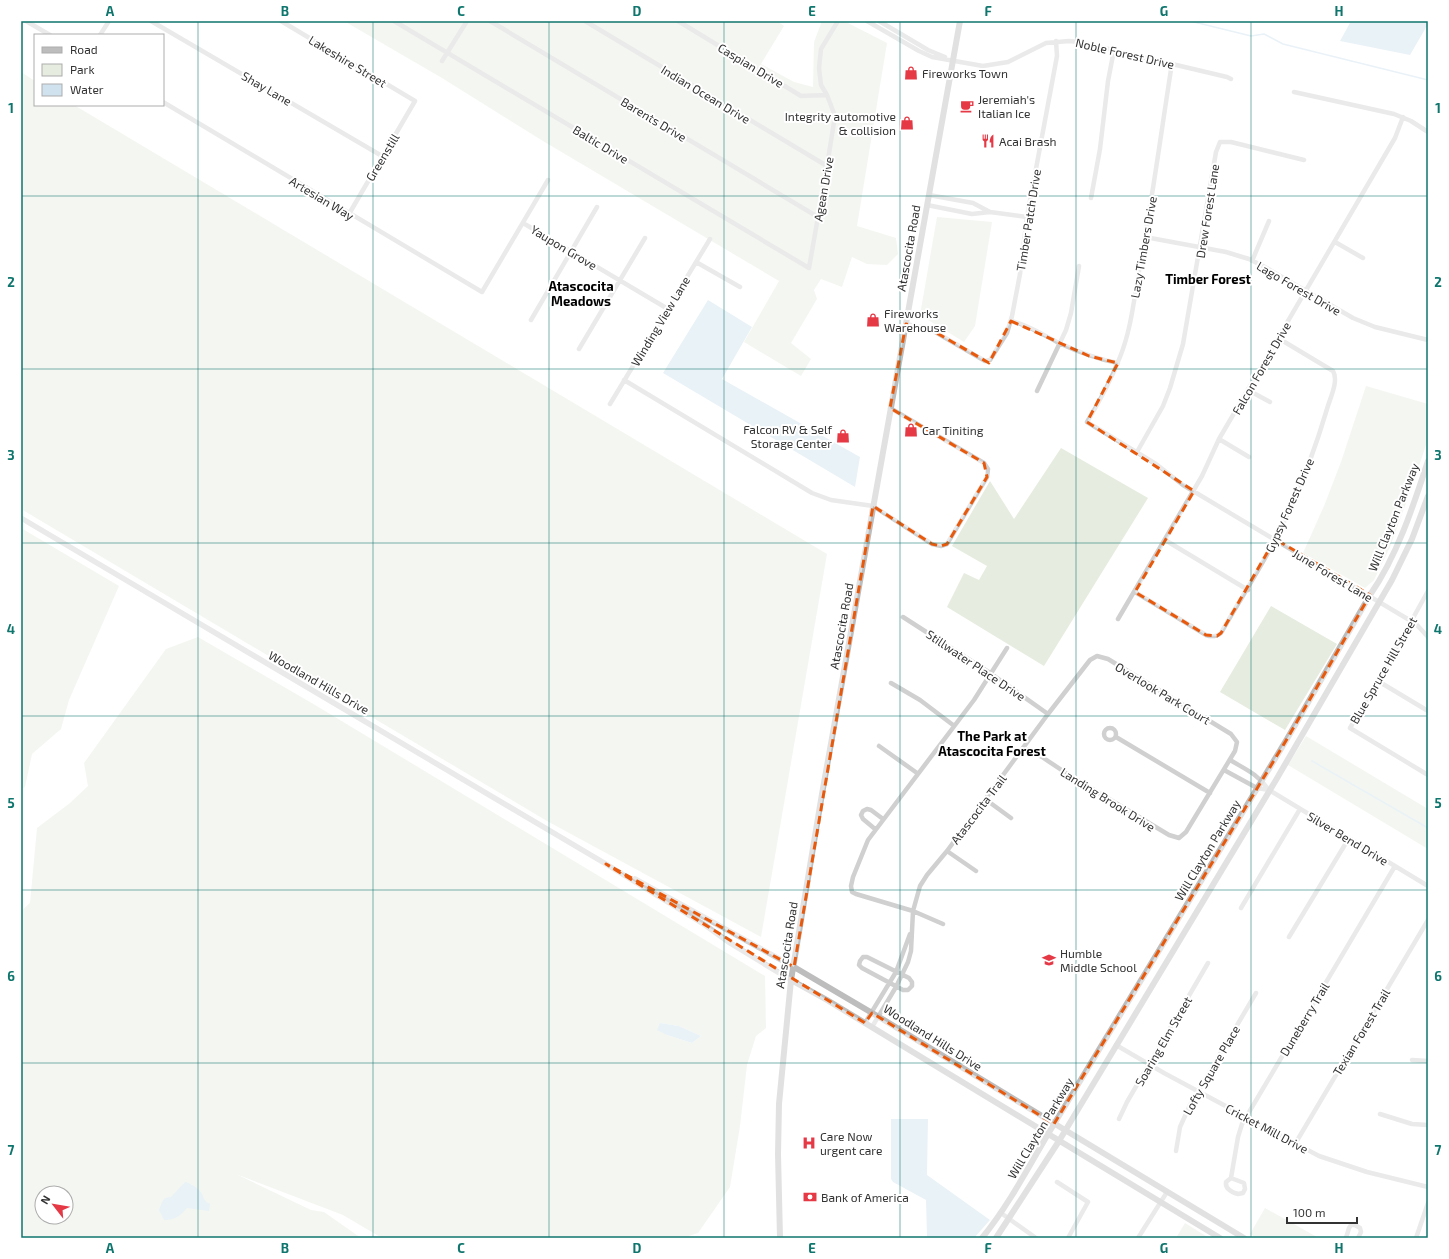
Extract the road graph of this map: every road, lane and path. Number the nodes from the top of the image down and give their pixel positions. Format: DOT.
graph roads {
  1 [pos="26,21"];
  2 [pos="109,21"];
  3 [pos="151,21"];
  4 [pos="281,21"];
  5 [pos="394,21"];
  6 [pos="467,21"];
  7 [pos="490,21"];
  8 [pos="584,21"];
  9 [pos="678,21"];
  10 [pos="838,21"];
  11 [pos="867,21"];
  12 [pos="879,21"];
  13 [pos="960,21"];
  14 [pos="48,34"];
  15 [pos="101,34"];
  16 [pos="1056,41"];
  17 [pos="928,50"];
  18 [pos="1114,50"];
  19 [pos="447,52"];
  20 [pos="932,57"];
  21 [pos="952,60"];
  22 [pos="442,61"];
  23 [pos="1172,63"];
  24 [pos="1231,79"];
  25 [pos="1294,92"];
  26 [pos="827,95"];
  27 [pos="415,101"];
  28 [pos="164,103"];
  29 [pos="1403,117"];
  30 [pos="1428,132"];
  31 [pos="382,156"];
  32 [pos="1304,160"];
  33 [pos="828,166"];
  34 [pos="548,180"];
  35 [pos="929,195"];
  36 [pos="1091,198"];
  37 [pos="927,205"];
  38 [pos="598,207"];
  39 [pos="990,212"];
  40 [pos="349,214"];
  41 [pos="818,217"];
  42 [pos="1027,217"];
  43 [pos="1269,221"];
  44 [pos="523,223"];
  45 [pos="1145,237"];
  46 [pos="645,238"];
  47 [pos="710,239"];
  48 [pos="1335,242"];
  49 [pos="1200,247"];
  50 [pos="572,252"];
  51 [pos="1363,258"];
  52 [pos="1252,261"];
  53 [pos="696,262"];
  54 [pos="1080,266"];
  55 [pos="809,268"];
  56 [pos="620,280"];
  57 [pos="740,287"];
  58 [pos="1306,291"];
  59 [pos="668,309"];
  60 [pos="531,320"];
  61 [pos="1011,321"];
  62 [pos="906,324"];
  63 [pos="1278,338"];
  64 [pos="1428,340"];
  65 [pos="1060,343"];
  66 [pos="579,349"];
  67 [pos="1118,363"];
  68 [pos="624,380"];
  69 [pos="1248,390"];
  70 [pos="1037,391"];
  71 [pos="1270,402"];
  72 [pos="610,404"];
  73 [pos="890,408"];
  74 [pos="1087,422"];
  75 [pos="1219,439"];
  76 [pos="1137,452"];
  77 [pos="1250,458"];
  78 [pos="1428,461"];
  79 [pos="1194,491"];
  80 [pos="1428,496"];
  81 [pos="873,506"];
  82 [pos="21,518"];
  83 [pos="1406,521"];
  84 [pos="1418,524"];
  85 [pos="1275,539"];
  86 [pos="1165,540"];
  87 [pos="1248,590"];
  88 [pos="1428,591"];
  89 [pos="1135,592"];
  90 [pos="1370,595"];
  91 [pos="1379,602"];
  92 [pos="903,617"];
  93 [pos="1118,619"];
  94 [pos="1411,621"];
  95 [pos="1428,637"];
  96 [pos="1007,648"];
  97 [pos="1090,660"];
  98 [pos="990,673"];
  99 [pos="1324,675"];
  100 [pos="1333,680"];
  101 [pos="1378,681"];
  102 [pos="891,682"];
  103 [pos="1428,711"];
  104 [pos="1048,714"];
  105 [pos="954,725"];
  106 [pos="1116,737"];
  107 [pos="880,746"];
  108 [pos="1024,748"];
  109 [pos="1230,760"];
  110 [pos="1224,770"];
  111 [pos="918,773"];
  112 [pos="1428,775"];
  113 [pos="1262,780"];
  114 [pos="1257,788"];
  115 [pos="1269,790"];
  116 [pos="1210,793"];
  117 [pos="986,799"];
  118 [pos="1300,809"];
  119 [pos="1011,818"];
  120 [pos="883,819"];
  121 [pos="875,829"];
  122 [pos="1348,838"];
  123 [pos="947,850"];
  124 [pos="606,864"];
  125 [pos="1211,866"];
  126 [pos="1395,866"];
  127 [pos="976,871"];
  128 [pos="1220,871"];
  129 [pos="1428,886"];
  130 [pos="1241,908"];
  131 [pos="913,911"];
  132 [pos="1428,920"];
  133 [pos="943,924"];
  134 [pos="913,927"];
  135 [pos="1289,937"];
  136 [pos="1160,951"];
  137 [pos="1170,956"];
  138 [pos="1208,963"];
  139 [pos="794,967"];
  140 [pos="896,972"];
  141 [pos="902,974"];
  142 [pos="791,980"];
  143 [pos="889,984"];
  144 [pos="896,986"];
  145 [pos="1256,993"];
  146 [pos="872,1013"];
  147 [pos="878,1016"];
  148 [pos="865,1023"];
  149 [pos="872,1027"];
  150 [pos="1116,1045"];
  151 [pos="1412,1060"];
  152 [pos="1428,1062"];
  153 [pos="1149,1064"];
  154 [pos="962,1068"];
  155 [pos="953,1077"];
  156 [pos="1198,1091"];
  157 [pos="1380,1114"];
  158 [pos="1246,1117"];
  159 [pos="1119,1119"];
  160 [pos="1054,1124"];
  161 [pos="1428,1125"];
  162 [pos="1064,1130"];
  163 [pos="1048,1134"];
  164 [pos="1058,1141"];
  165 [pos="1295,1144"];
  166 [pos="1176,1151"];
  167 [pos="1231,1178"];
  168 [pos="1057,1182"];
  169 [pos="1428,1186"];
  170 [pos="1167,1192"];
  171 [pos="1160,1203"];
  172 [pos="1428,1203"];
  173 [pos="1001,1213"];
  174 [pos="1009,1218"];
  175 [pos="1426,1219"];
  176 [pos="780,1238"];
  177 [pos="982,1238"];
  178 [pos="996,1238"];
  179 [pos="1036,1238"];
  180 [pos="1068,1238"];
  181 [pos="1138,1238"];
  182 [pos="1220,1238"];
  183 [pos="1244,1238"];
  184 [pos="1346,1238"];
  185 [pos="1358,1238"];
  186 [pos="1416,1238"];
  1 -- 14 [label="street"];
  2 -- 15 [label="street"];
  3 -- 31 [label="street, Shay Lane"];
  4 -- 27 [label="street, Lakeshire Street"];
  5 -- 19 [label="street, Baltic Drive"];
  6 -- 19 [label="street"];
  7 -- 41 [label="street, Barents Drive"];
  8 -- 33 [label="street, Indian Ocean Drive"];
  9 -- 26 [label="street, Caspian Drive"];
  10 -- 26 [label="street, Agean Drive"];
  11 -- 20 [label="street"];
  12 -- 17 [label="street"];
  13 -- 21 [label="main road, Atascocita Road"];
  16 -- 18 [label="street, Noble Forest Drive"];
  16 -- 21 [label="street, Noble Forest Drive"];
  16 -- 42 [label="street, Timber Patch Drive"];
  17 -- 20 [label="street"];
  17 -- 21 [label="street"];
  18 -- 23 [label="street, Noble Forest Drive"];
  18 -- 36 [label="street"];
  19 -- 22 [label="street"];
  19 -- 55 [label="street, Baltic Drive"];
  20 -- 21 [label="street"];
  21 -- 35 [label="main road, Atascocita Road"];
  23 -- 24 [label="street, Noble Forest Drive"];
  23 -- 45 [label="street, Lazy Timbers Drive"];
  25 -- 29 [label="street"];
  26 -- 33 [label="street, Agean Drive"];
  27 -- 31 [label="street, Greenstill"];
  28 -- 40 [label="street, Artesian Way"];
  29 -- 30 [label="street"];
  29 -- 48 [label="street, Falcon Forest Drive"];
  31 -- 40 [label="street, Greenstill"];
  32 -- 49 [label="street, Drew Forest Lane"];
  33 -- 41 [label="street, Agean Drive"];
  34 -- 44 [label="street"];
  35 -- 37 [label="main road, Atascocita Road"];
  35 -- 39 [label="street"];
  37 -- 39 [label="street"];
  37 -- 62 [label="main road, Atascocita Road"];
  38 -- 50 [label="street"];
  39 -- 42 [label="street"];
  40 -- 44 [label="street, Artesian Way"];
  41 -- 55 [label="street, Agean Drive"];
  42 -- 61 [label="street, Timber Patch Drive"];
  43 -- 52 [label="street"];
  44 -- 50 [label="street, Yaupon Grove"];
  45 -- 49 [label="street, Lago Forest Drive"];
  45 -- 67 [label="street, Lazy Timbers Drive"];
  46 -- 56 [label="street"];
  47 -- 53 [label="street, Winding View Lane"];
  48 -- 51 [label="street"];
  48 -- 58 [label="street, Falcon Forest Drive"];
  49 -- 52 [label="street, Lago Forest Drive"];
  49 -- 76 [label="street, Drew Forest Lane"];
  50 -- 56 [label="street, Yaupon Grove"];
  50 -- 60 [label="street"];
  52 -- 58 [label="street, Lago Forest Drive"];
  53 -- 57 [label="street"];
  53 -- 59 [label="street, Winding View Lane"];
  54 -- 65 [label="street"];
  56 -- 59 [label="street, Yaupon Grove"];
  56 -- 66 [label="street"];
  58 -- 63 [label="street, Falcon Forest Drive"];
  58 -- 64 [label="street, Lago Forest Drive"];
  59 -- 68 [label="street, Winding View Lane"];
  61 -- 62 [label="street, Timber Patch Drive"];
  61 -- 65 [label="street"];
  62 -- 73 [label="main road, Atascocita Road"];
  63 -- 69 [label="street, Falcon Forest Drive"];
  63 -- 85 [label="street, Gypsy Forest Drive"];
  65 -- 67 [label="street"];
  65 -- 70 [label="street"];
  67 -- 74 [label="street, Lazy Timbers Drive"];
  68 -- 72 [label="street, Winding View Lane"];
  68 -- 81 [label="street"];
  69 -- 71 [label="street"];
  69 -- 75 [label="street, Falcon Forest Drive"];
  73 -- 81 [label="main road, Atascocita Road"];
  73 -- 81 [label="street"];
  74 -- 76 [label="street, June Forest Lane"];
  75 -- 77 [label="street"];
  75 -- 79 [label="street, Falcon Forest Drive"];
  76 -- 79 [label="street, June Forest Lane"];
  78 -- 83 [label="main road, Will Clayton Parkway"];
  79 -- 85 [label="street, June Forest Lane"];
  79 -- 86 [label="street, Falcon Forest Drive"];
  80 -- 84 [label="main road, Will Clayton Parkway"];
  81 -- 139 [label="main road, Atascocita Road"];
  82 -- 124 [label="street, Woodland Hills Drive"];
  83 -- 84 [label="main road"];
  83 -- 90 [label="main road, Will Clayton Parkway"];
  84 -- 91 [label="main road, Will Clayton Parkway"];
  85 -- 87 [label="street, Gypsy Forest Drive"];
  85 -- 90 [label="street, June Forest Lane"];
  86 -- 87 [label="street"];
  86 -- 89 [label="street, Falcon Forest Drive"];
  87 -- 89 [label="street, Gypsy Forest Drive"];
  88 -- 94 [label="street, Blue Spruce Hill Street"];
  89 -- 93 [label="street, Falcon Forest Drive"];
  90 -- 91 [label="street, June Forest Lane"];
  90 -- 99 [label="main road, Will Clayton Parkway"];
  91 -- 94 [label="street, June Forest Lane"];
  91 -- 100 [label="main road, Will Clayton Parkway"];
  92 -- 98 [label="street, Stillwater Place Drive"];
  94 -- 95 [label="street, June Forest Lane"];
  94 -- 101 [label="street, Blue Spruce Hill Street"];
  96 -- 98 [label="street"];
  97 -- 104 [label="street, Atascocita Trail"];
  97 -- 109 [label="street, Overlook Park Court"];
  98 -- 104 [label="street, Stillwater Place Drive"];
  98 -- 105 [label="street"];
  99 -- 100 [label="main road"];
  99 -- 113 [label="main road, Will Clayton Parkway"];
  100 -- 115 [label="main road, Will Clayton Parkway"];
  101 -- 103 [label="street"];
  101 -- 112 [label="street, Blue Spruce Hill Street"];
  102 -- 105 [label="street"];
  104 -- 108 [label="street, Atascocita Trail"];
  105 -- 111 [label="street"];
  106 -- 116 [label="street"];
  107 -- 111 [label="street"];
  108 -- 116 [label="street, Landing Brook Drive"];
  108 -- 117 [label="street, Atascocita Trail"];
  109 -- 110 [label="street"];
  109 -- 113 [label="street, Silver Bend Drive"];
  110 -- 114 [label="street, Silver Bend Drive"];
  110 -- 116 [label="street"];
  111 -- 120 [label="street"];
  113 -- 114 [label="main road, Will Clayton Parkway"];
  113 -- 115 [label="street, Silver Bend Drive"];
  114 -- 115 [label="street, Silver Bend Drive"];
  114 -- 125 [label="main road, Will Clayton Parkway"];
  115 -- 118 [label="street, Silver Bend Drive"];
  115 -- 128 [label="main road, Will Clayton Parkway"];
  117 -- 119 [label="street"];
  117 -- 123 [label="street, Atascocita Trail"];
  118 -- 122 [label="street, Silver Bend Drive"];
  118 -- 130 [label="street"];
  120 -- 121 [label="street"];
  120 -- 121 [label="street"];
  121 -- 131 [label="street"];
  122 -- 126 [label="street, Silver Bend Drive"];
  122 -- 135 [label="street"];
  123 -- 127 [label="street"];
  123 -- 131 [label="street, Atascocita Trail"];
  124 -- 139 [label="street, Woodland Hills Drive"];
  124 -- 142 [label="street, Woodland Hills Drive"];
  125 -- 128 [label="main road"];
  125 -- 136 [label="main road, Will Clayton Parkway"];
  126 -- 129 [label="street, Silver Bend Drive"];
  126 -- 158 [label="street, Duneberry Trail"];
  128 -- 137 [label="main road, Will Clayton Parkway"];
  131 -- 133 [label="street"];
  131 -- 134 [label="street, Atascocita Trail"];
  132 -- 165 [label="street, Texian Forest Trail"];
  134 -- 140 [label="street, Atascocita Trail"];
  134 -- 141 [label="street, Atascocita Trail"];
  136 -- 137 [label="main road"];
  136 -- 160 [label="main road, Will Clayton Parkway"];
  137 -- 150 [label="main road, Will Clayton Parkway"];
  138 -- 153 [label="street, Soaring Elm Street"];
  139 -- 142 [label="main road, Atascocita Road"];
  139 -- 146 [label="main road, Woodland Hills Drive"];
  140 -- 141 [label="street"];
  140 -- 143 [label="street, Atascocita Trail"];
  140 -- 143 [label="street"];
  141 -- 144 [label="street, Atascocita Trail"];
  141 -- 144 [label="street"];
  142 -- 148 [label="main road, Woodland Hills Drive"];
  142 -- 176 [label="main road, Atascocita Road"];
  143 -- 144 [label="street"];
  143 -- 146 [label="street, Atascocita Trail"];
  144 -- 147 [label="street, Atascocita Trail"];
  145 -- 156 [label="street, Lofty Square Place"];
  146 -- 147 [label="main road, Woodland Hills Drive"];
  146 -- 148 [label="street, Atascocita Trail"];
  147 -- 149 [label="street, Atascocita Trail"];
  147 -- 154 [label="main road, Woodland Hills Drive"];
  148 -- 149 [label="main road, Woodland Hills Drive"];
  149 -- 155 [label="main road, Woodland Hills Drive"];
  150 -- 153 [label="street, Cricket Mill Drive"];
  150 -- 162 [label="main road, Will Clayton Parkway"];
  151 -- 152 [label="street"];
  153 -- 156 [label="street, Cricket Mill Drive"];
  153 -- 159 [label="street, Soaring Elm Street"];
  154 -- 155 [label="main road"];
  154 -- 160 [label="main road, Woodland Hills Drive"];
  155 -- 163 [label="main road, Woodland Hills Drive"];
  156 -- 158 [label="street, Cricket Mill Drive"];
  156 -- 166 [label="street, Lofty Square Place"];
  157 -- 161 [label="street"];
  158 -- 165 [label="street, Cricket Mill Drive"];
  158 -- 167 [label="street, Duneberry Trail"];
  160 -- 162 [label="main road, Woodland Hills Drive"];
  160 -- 163 [label="main road, Will Clayton Parkway"];
  162 -- 164 [label="main road, Will Clayton Parkway"];
  162 -- 170 [label="main road, Woodland Hills Drive"];
  163 -- 164 [label="main road, Woodland Hills Drive"];
  163 -- 173 [label="main road, Will Clayton Parkway"];
  164 -- 171 [label="main road, Woodland Hills Drive"];
  164 -- 174 [label="main road, Will Clayton Parkway"];
  165 -- 169 [label="street, Cricket Mill Drive"];
  168 -- 180 [label="street"];
  170 -- 171 [label="street"];
  170 -- 183 [label="main road, Woodland Hills Drive"];
  171 -- 181 [label="street"];
  171 -- 182 [label="main road, Woodland Hills Drive"];
  172 -- 175 [label="street"];
  173 -- 174 [label="street"];
  173 -- 177 [label="main road, Will Clayton Parkway"];
  174 -- 178 [label="main road, Will Clayton Parkway"];
  174 -- 179 [label="street"];
  175 -- 186 [label="street"];
  184 -- 185 [label="street"];
}
